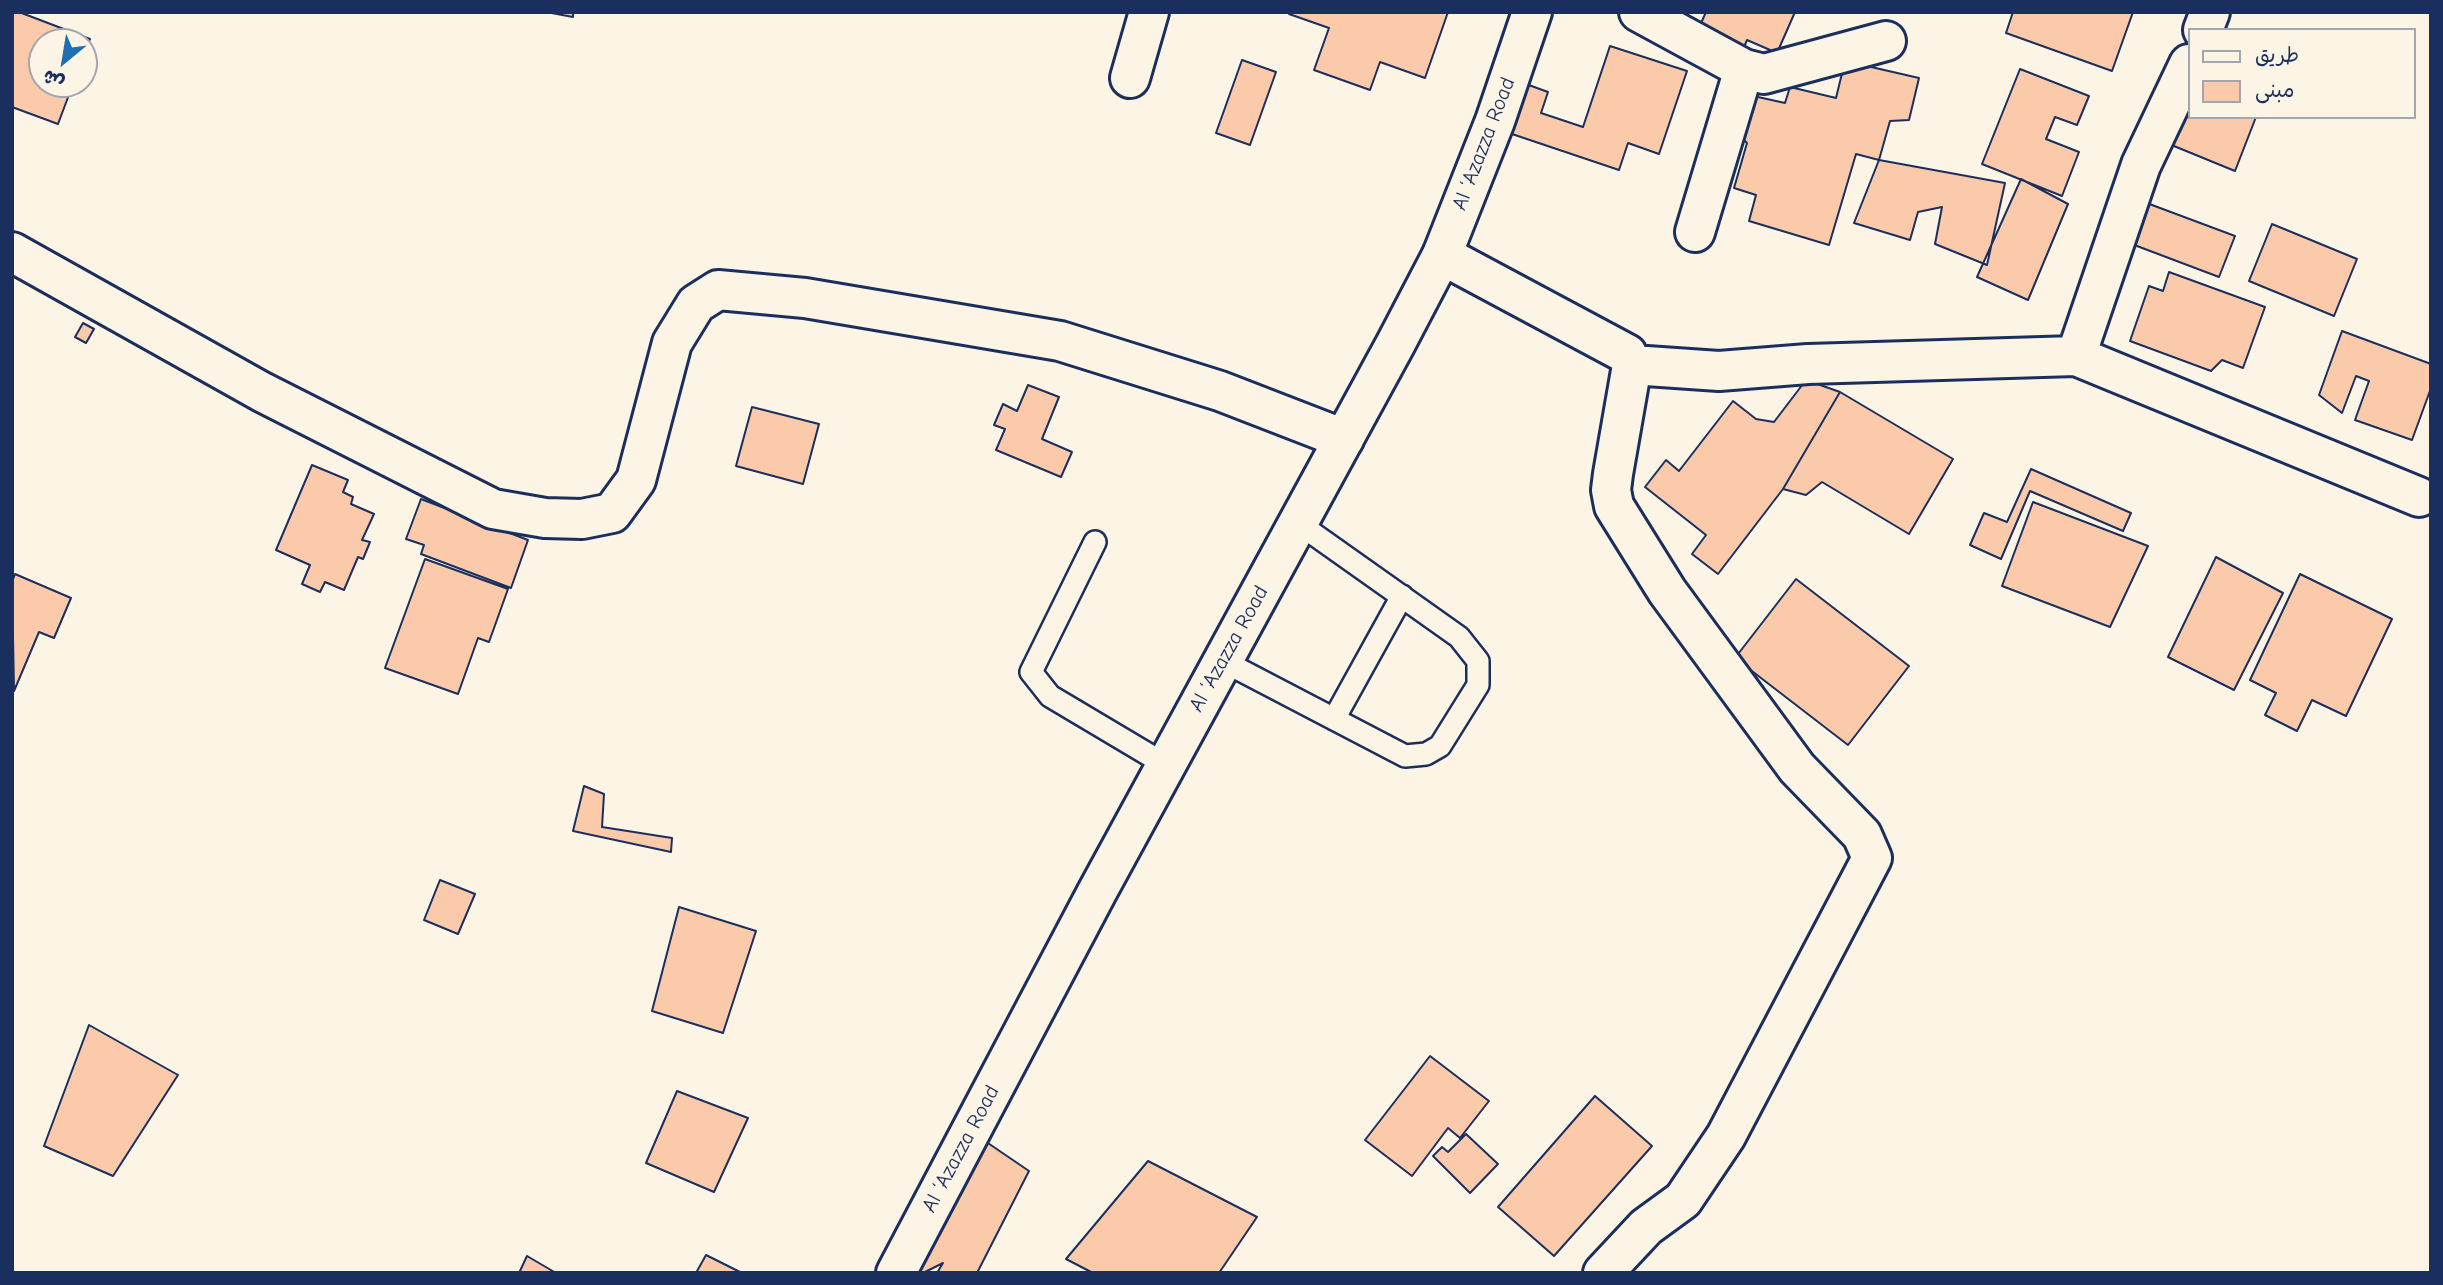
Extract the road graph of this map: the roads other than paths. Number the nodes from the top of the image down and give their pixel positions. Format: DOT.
graph roads {
  1 [pos="1149,12"];
  2 [pos="1532,12"];
  3 [pos="1639,12"];
  4 [pos="1886,41"];
  5 [pos="2188,66"];
  6 [pos="1744,69"];
  7 [pos="1130,78"];
  8 [pos="1695,232"];
  9 [pos="12,252"];
  10 [pos="1442,255"];
  11 [pos="2076,356"];
  12 [pos="1632,365"];
  13 [pos="1344,439"];
  14 [pos="2418,497"];
  15 [pos="1298,523"];
  16 [pos="1095,542"];
  17 [pos="1402,596"];
  18 [pos="1223,661"];
  19 [pos="1334,719"];
  20 [pos="1166,765"];
  21 [pos="896,1273"];
  22 [pos="1603,1273"];
  1 -- 7 [label="street"];
  2 -- 10 [label="street, Al ‘Azazza Road"];
  3 -- 6 [label="street"];
  4 -- 6 [label="street"];
  5 -- 11 [label="street"];
  6 -- 8 [label="street"];
  9 -- 13 [label="street"];
  10 -- 12 [label="street"];
  10 -- 13 [label="street, Al ‘Azazza Road"];
  11 -- 12 [label="street"];
  11 -- 14 [label="street"];
  12 -- 22 [label="street"];
  13 -- 15 [label="street, Al ‘Azazza Road"];
  15 -- 17 [label="lane"];
  15 -- 18 [label="street, Al ‘Azazza Road"];
  16 -- 20 [label="lane"];
  17 -- 19 [label="lane"];
  17 -- 19 [label="lane"];
  18 -- 19 [label="lane"];
  18 -- 20 [label="street, Al ‘Azazza Road"];
  20 -- 21 [label="street, Al ‘Azazza Road"];
}
